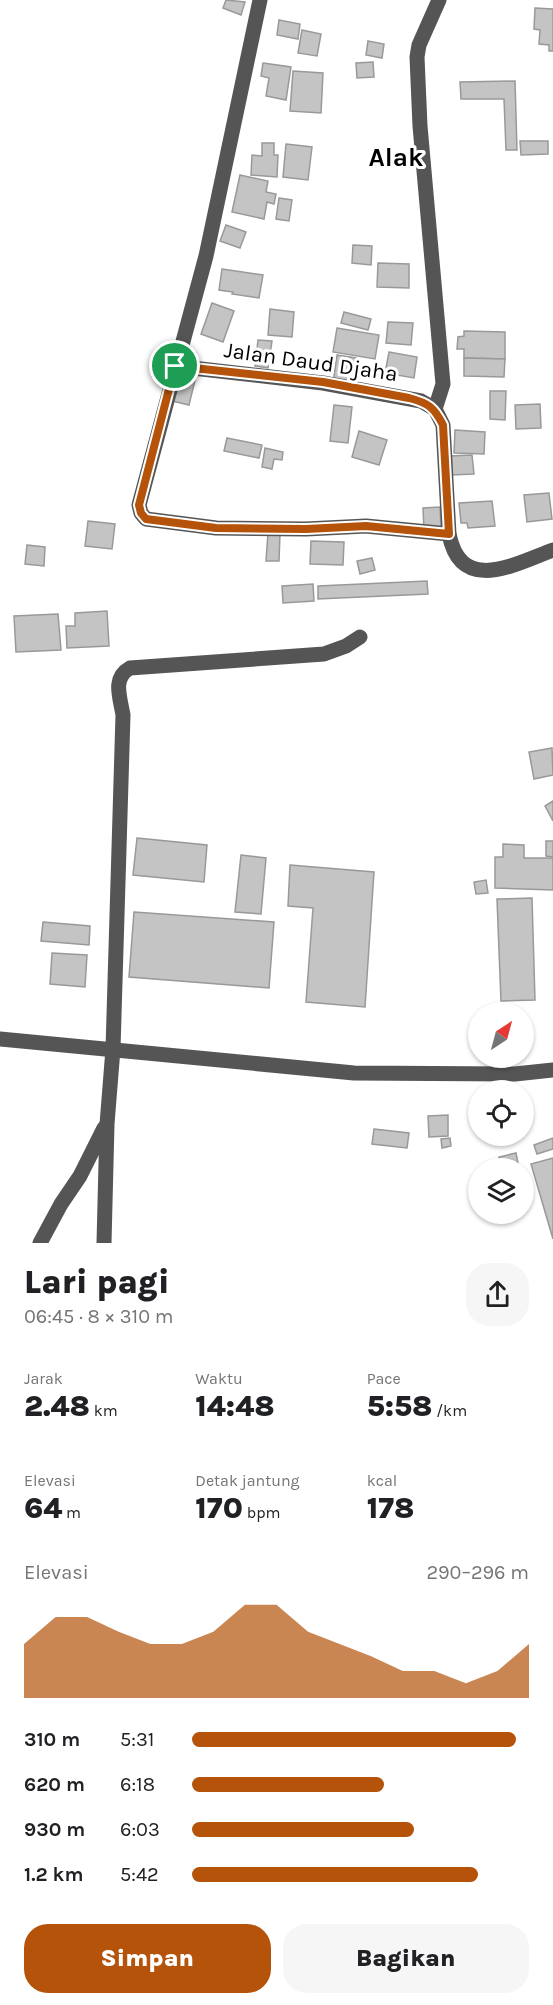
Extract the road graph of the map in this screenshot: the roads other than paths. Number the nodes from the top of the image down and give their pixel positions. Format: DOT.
graph roads {
  1 [pos="260,0"];
  2 [pos="439,0"];
  3 [pos="175,366"];
  4 [pos="435,409"];
  5 [pos="449,534"];
  6 [pos="553,550"];
  7 [pos="360,637"];
  8 [pos="0,1039"];
  9 [pos="113,1049"];
  10 [pos="553,1070"];
  11 [pos="106,1124"];
  12 [pos="40,1243"];
  13 [pos="104,1243"];
  1 -- 3 [label="street"];
  2 -- 4 [label="street"];
  3 -- 4 [label="street, Jalan Daud Djaha"];
  3 -- 5 [label="street"];
  4 -- 5 [label="street"];
  5 -- 6 [label="street"];
  7 -- 9 [label="street"];
  8 -- 9 [label="street"];
  9 -- 10 [label="street"];
  9 -- 11 [label="street"];
  11 -- 12 [label="street"];
  11 -- 13 [label="street"];
}
